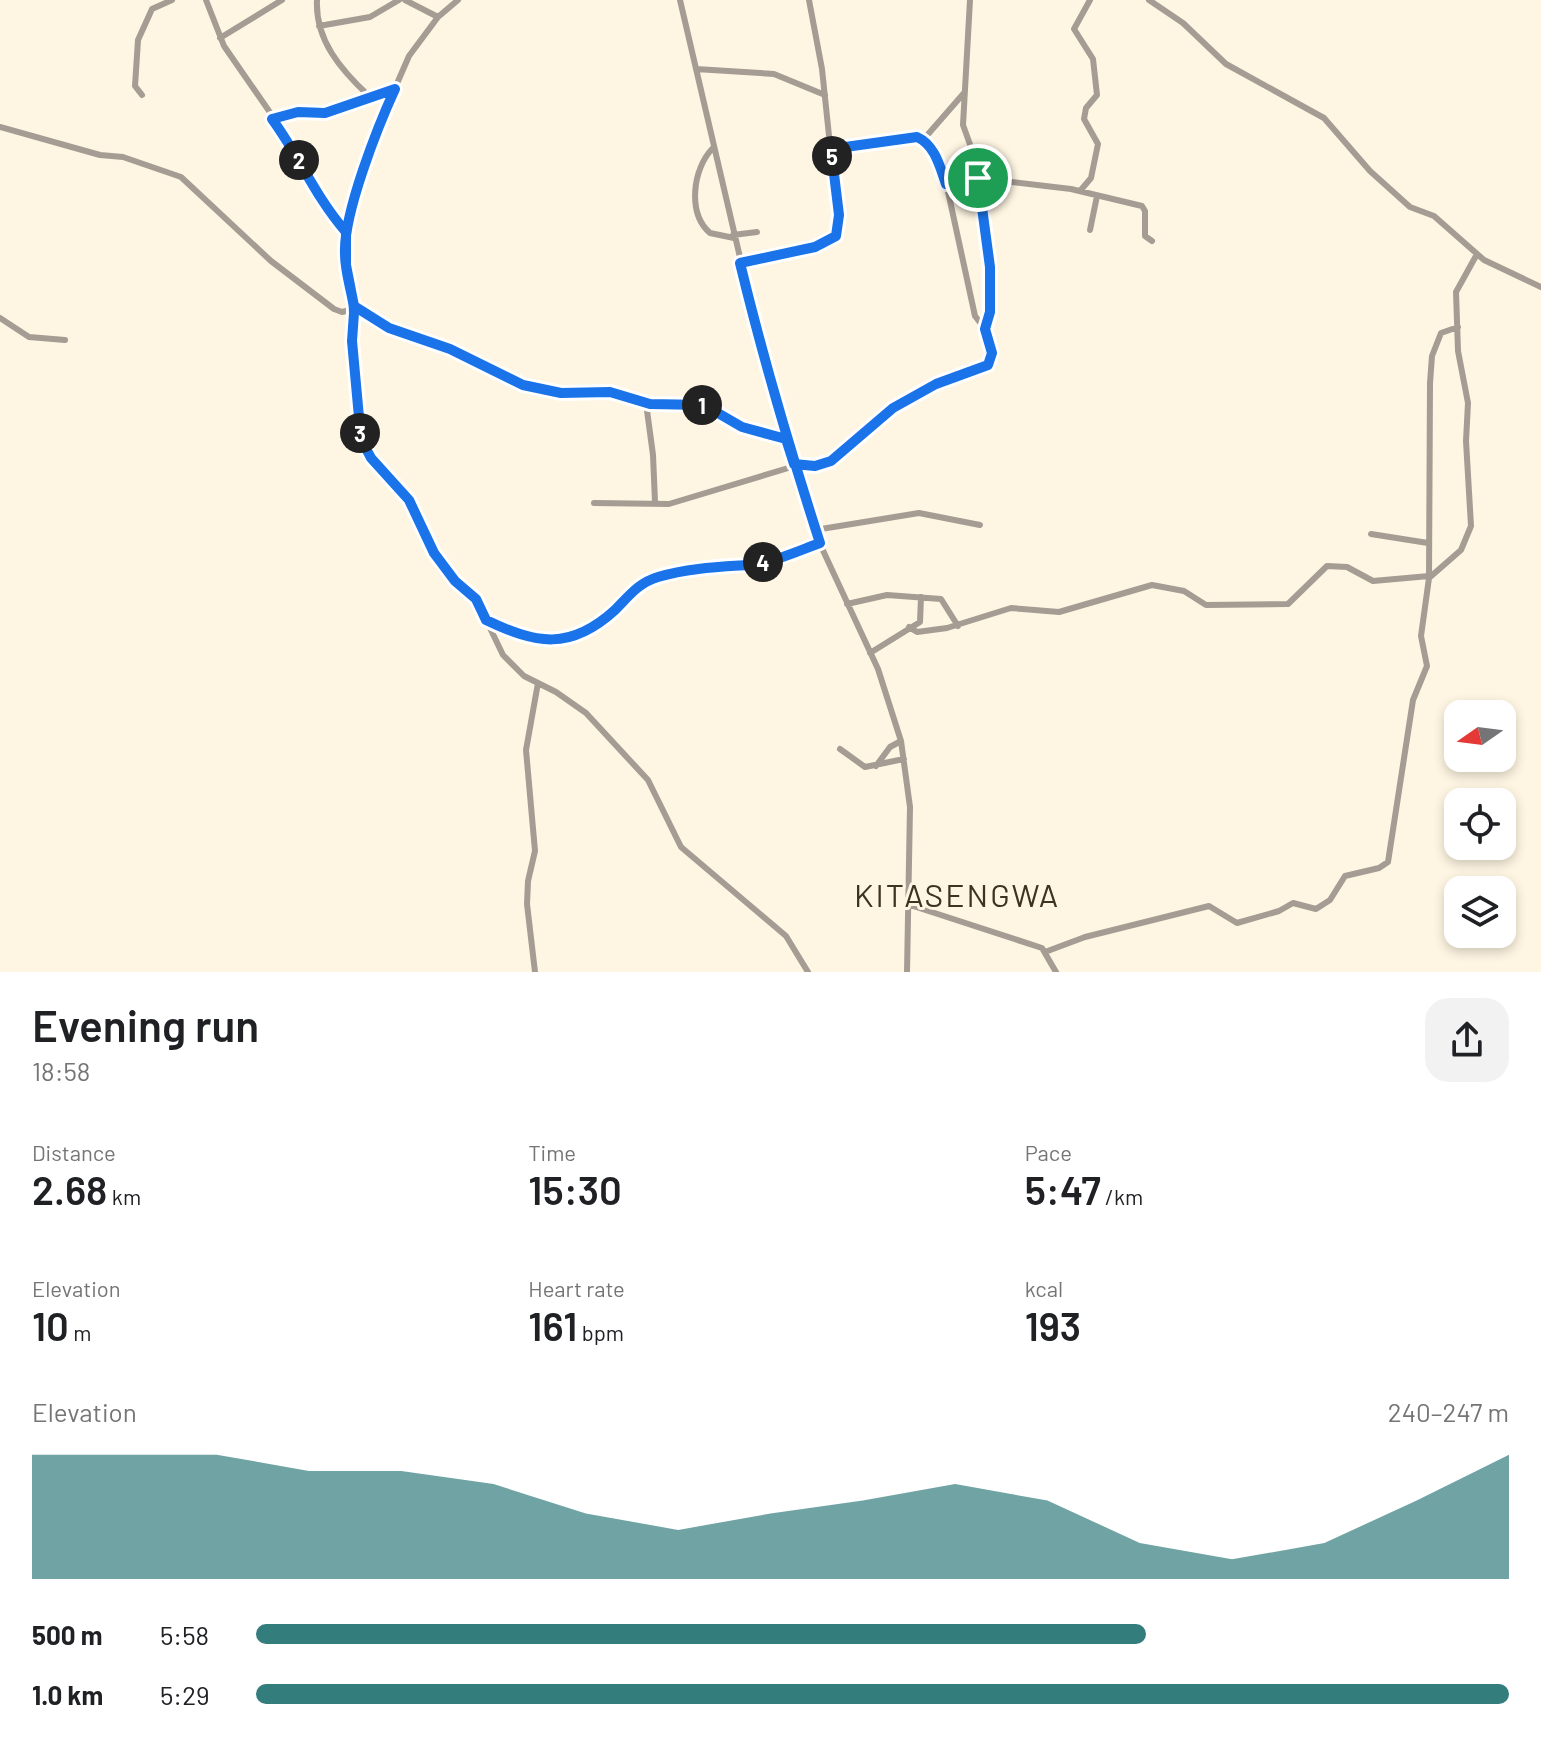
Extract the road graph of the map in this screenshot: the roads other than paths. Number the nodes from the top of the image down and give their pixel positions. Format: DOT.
graph roads {
  1 [pos="172,0"];
  2 [pos="206,0"];
  3 [pos="282,0"];
  4 [pos="317,0"];
  5 [pos="402,0"];
  6 [pos="458,0"];
  7 [pos="680,0"];
  8 [pos="809,0"];
  9 [pos="970,0"];
  10 [pos="1090,0"];
  11 [pos="1149,0"];
  12 [pos="438,17"];
  13 [pos="319,26"];
  14 [pos="220,38"];
  15 [pos="696,69"];
  16 [pos="395,89"];
  17 [pos="964,93"];
  18 [pos="142,95"];
  19 [pos="825,95"];
  20 [pos="369,96"];
  21 [pos="272,119"];
  22 [pos="0,127"];
  23 [pos="923,140"];
  24 [pos="712,149"];
  25 [pos="831,149"];
  26 [pos="978,177"];
  27 [pos="946,184"];
  28 [pos="1080,191"];
  29 [pos="1097,196"];
  30 [pos="1090,230"];
  31 [pos="346,232"];
  32 [pos="757,232"];
  33 [pos="734,236"];
  34 [pos="1152,241"];
  35 [pos="1477,254"];
  36 [pos="740,263"];
  37 [pos="1541,287"];
  38 [pos="354,308"];
  39 [pos="0,318"];
  40 [pos="1458,327"];
  41 [pos="985,329"];
  42 [pos="65,340"];
  43 [pos="646,403"];
  44 [pos="786,439"];
  45 [pos="795,465"];
  46 [pos="655,502"];
  47 [pos="594,503"];
  48 [pos="980,525"];
  49 [pos="815,530"];
  50 [pos="1371,534"];
  51 [pos="820,543"];
  52 [pos="1428,543"];
  53 [pos="1429,577"];
  54 [pos="921,597"];
  55 [pos="847,604"];
  56 [pos="486,620"];
  57 [pos="958,626"];
  58 [pos="909,627"];
  59 [pos="870,653"];
  60 [pos="538,683"];
  61 [pos="901,741"];
  62 [pos="840,749"];
  63 [pos="904,759"];
  64 [pos="876,766"];
  65 [pos="907,904"];
  66 [pos="1045,952"];
  67 [pos="535,972"];
  68 [pos="808,972"];
  69 [pos="907,972"];
  70 [pos="1056,972"];
  1 -- 18 [label="street"];
  2 -- 14 [label="street"];
  3 -- 14 [label="street"];
  4 -- 13 [label="street"];
  5 -- 12 [label="street"];
  5 -- 13 [label="street"];
  6 -- 12 [label="street"];
  7 -- 15 [label="street"];
  8 -- 19 [label="street"];
  9 -- 17 [label="street"];
  10 -- 28 [label="street"];
  11 -- 35 [label="street"];
  12 -- 16 [label="street"];
  13 -- 20 [label="street"];
  14 -- 21 [label="street"];
  15 -- 19 [label="street"];
  15 -- 24 [label="street"];
  16 -- 20 [label="street"];
  16 -- 31 [label="street"];
  17 -- 23 [label="street"];
  17 -- 26 [label="street"];
  19 -- 25 [label="street"];
  20 -- 21 [label="street"];
  21 -- 31 [label="street"];
  22 -- 38 [label="street"];
  23 -- 25 [label="street"];
  23 -- 27 [label="street"];
  24 -- 33 [label="street"];
  24 -- 33 [label="street"];
  25 -- 36 [label="street"];
  26 -- 27 [label="street"];
  26 -- 28 [label="street"];
  26 -- 41 [label="street"];
  27 -- 41 [label="street"];
  28 -- 29 [label="street"];
  29 -- 30 [label="street"];
  29 -- 34 [label="street"];
  31 -- 38 [label="street"];
  32 -- 33 [label="street"];
  33 -- 36 [label="street"];
  35 -- 37 [label="street"];
  35 -- 40 [label="street"];
  36 -- 44 [label="street"];
  38 -- 43 [label="street"];
  38 -- 56 [label="street"];
  39 -- 42 [label="street"];
  40 -- 52 [label="street"];
  40 -- 53 [label="street"];
  41 -- 45 [label="street"];
  43 -- 44 [label="street"];
  43 -- 46 [label="street"];
  44 -- 45 [label="street"];
  45 -- 46 [label="street"];
  45 -- 49 [label="street"];
  46 -- 47 [label="street"];
  48 -- 49 [label="street"];
  49 -- 51 [label="street"];
  50 -- 52 [label="street"];
  51 -- 55 [label="street"];
  51 -- 56 [label="street"];
  52 -- 53 [label="street"];
  53 -- 57 [label="street"];
  53 -- 66 [label="street"];
  54 -- 55 [label="street"];
  54 -- 57 [label="street"];
  54 -- 58 [label="street"];
  55 -- 59 [label="street"];
  56 -- 60 [label="street"];
  57 -- 58 [label="street"];
  58 -- 59 [label="street"];
  59 -- 61 [label="street"];
  60 -- 67 [label="street"];
  60 -- 68 [label="street"];
  61 -- 63 [label="street"];
  61 -- 64 [label="street"];
  62 -- 64 [label="street"];
  63 -- 64 [label="street"];
  63 -- 65 [label="street"];
  65 -- 66 [label="street"];
  65 -- 69 [label="street"];
  66 -- 70 [label="street"];
}
